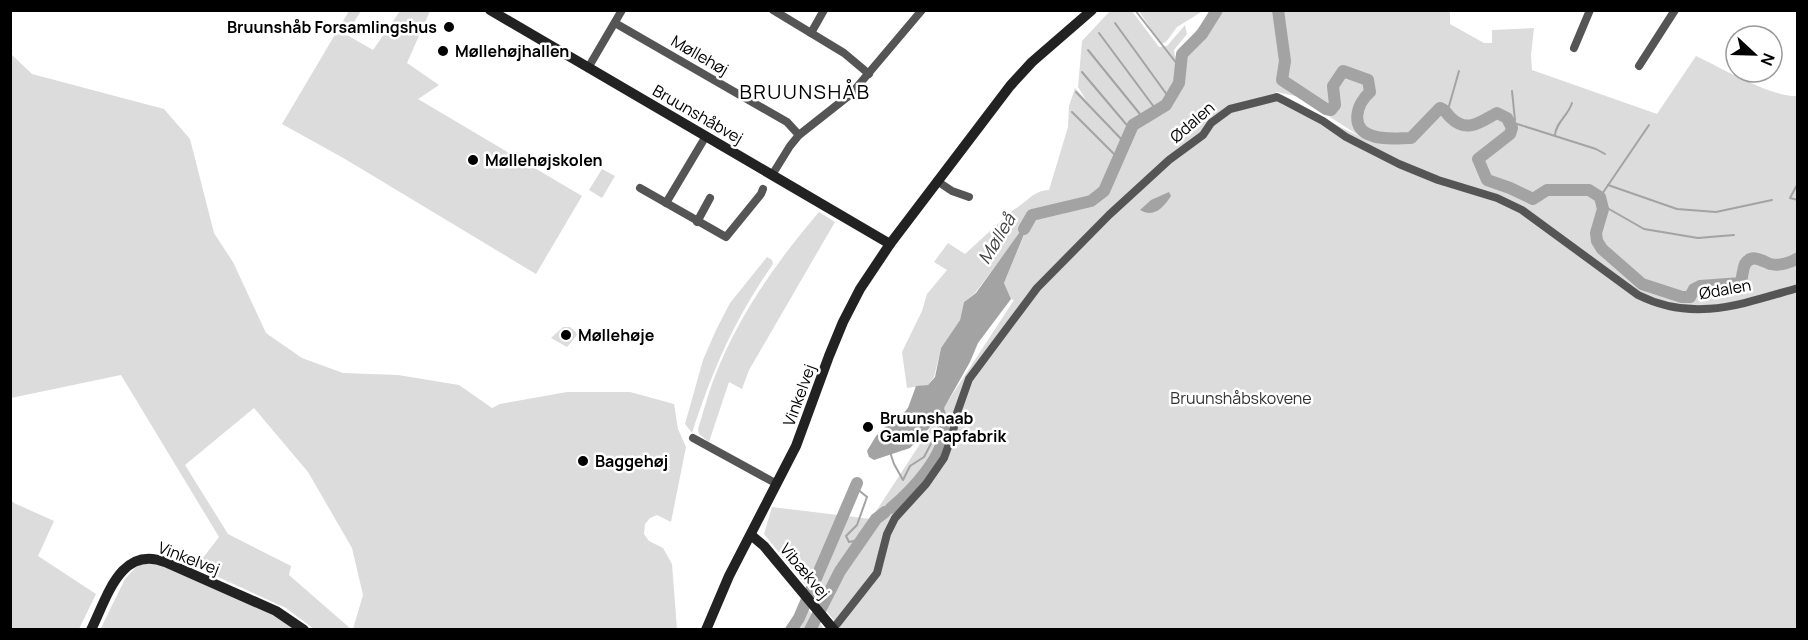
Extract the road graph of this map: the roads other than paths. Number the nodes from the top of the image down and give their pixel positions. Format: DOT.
graph roads {
  1 [pos="622,10"];
  2 [pos="773,10"];
  3 [pos="824,10"];
  4 [pos="922,10"];
  5 [pos="1092,10"];
  6 [pos="1590,10"];
  7 [pos="1675,10"];
  8 [pos="494,11"];
  9 [pos="615,23"];
  10 [pos="811,33"];
  11 [pos="1574,48"];
  12 [pos="1639,66"];
  13 [pos="588,68"];
  14 [pos="869,74"];
  15 [pos="800,135"];
  16 [pos="706,136"];
  17 [pos="772,175"];
  18 [pos="938,182"];
  19 [pos="640,188"];
  20 [pos="763,189"];
  21 [pos="969,197"];
  22 [pos="710,198"];
  23 [pos="666,204"];
  24 [pos="697,222"];
  25 [pos="890,244"];
  26 [pos="1797,288"];
  27 [pos="693,438"];
  28 [pos="777,484"];
  29 [pos="751,534"];
  30 [pos="833,629"];
  31 [pos="91,630"];
  32 [pos="304,630"];
  33 [pos="706,630"];
  1 -- 9 [label="street"];
  2 -- 10 [label="street"];
  3 -- 10 [label="street"];
  4 -- 14 [label="street"];
  5 -- 18 [label="street, Vinkelvej"];
  6 -- 11 [label="street"];
  7 -- 12 [label="street"];
  8 -- 13 [label="street, Bruunshåbvej"];
  9 -- 13 [label="street"];
  9 -- 15 [label="street, Møllehøj"];
  10 -- 14 [label="street"];
  13 -- 16 [label="street, Bruunshåbvej"];
  14 -- 15 [label="street"];
  15 -- 17 [label="street"];
  16 -- 17 [label="street, Bruunshåbvej"];
  16 -- 23 [label="street"];
  17 -- 25 [label="street, Bruunshåbvej"];
  18 -- 21 [label="street"];
  18 -- 25 [label="street, Vinkelvej"];
  19 -- 23 [label="street"];
  20 -- 24 [label="street"];
  22 -- 24 [label="street"];
  23 -- 24 [label="street"];
  25 -- 28 [label="street, Vinkelvej"];
  26 -- 30 [label="street, Ødalen"];
  27 -- 28 [label="street"];
  28 -- 29 [label="street, Vinkelvej"];
  29 -- 30 [label="street, Vibækvej"];
  29 -- 33 [label="street, Vinkelvej"];
  31 -- 32 [label="street, Vinkelvej"];
}
